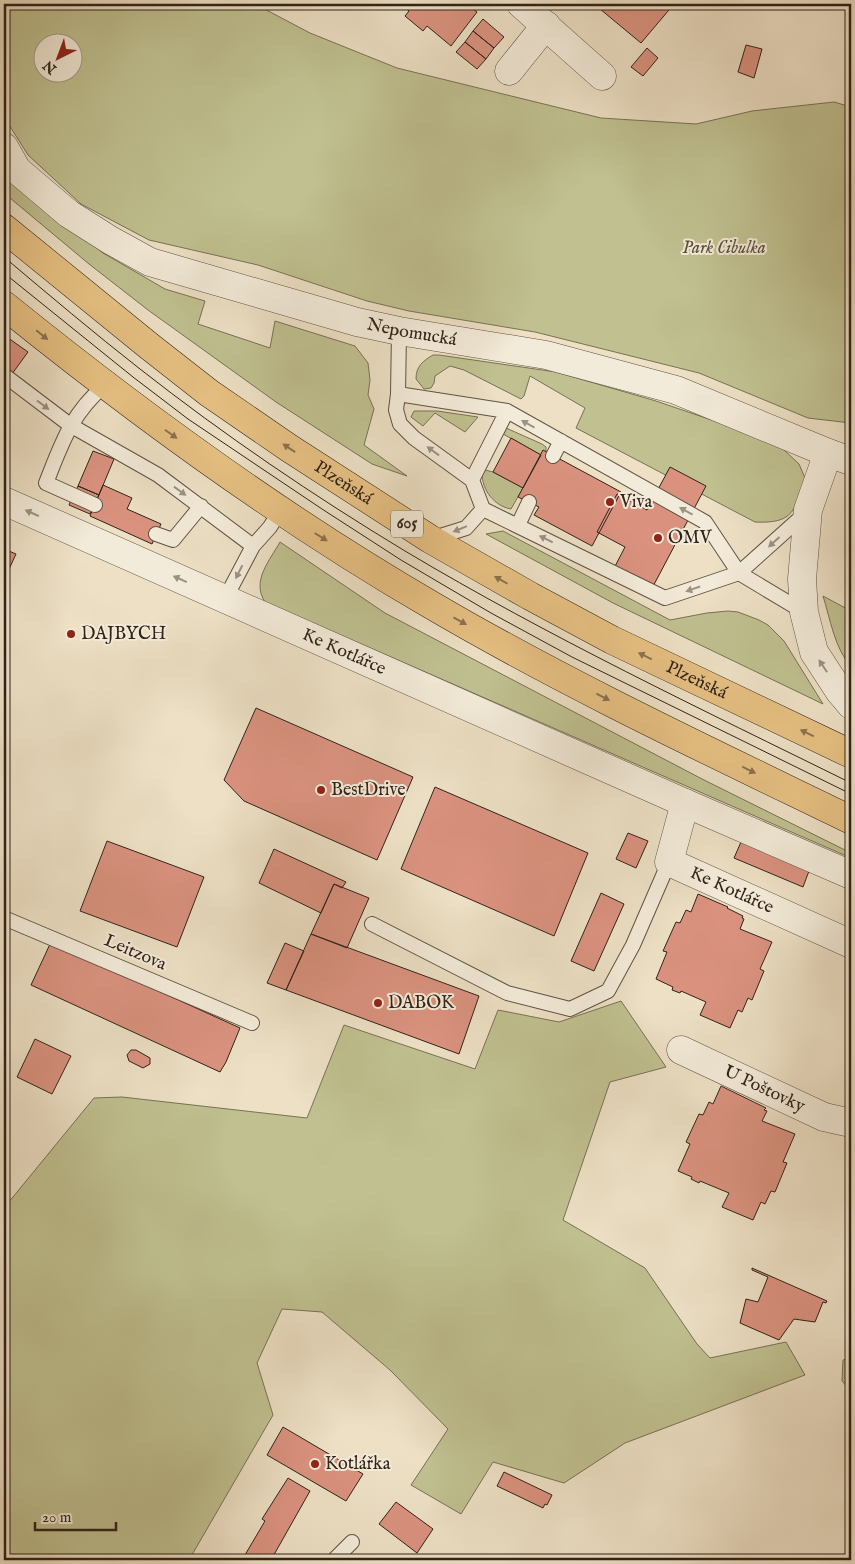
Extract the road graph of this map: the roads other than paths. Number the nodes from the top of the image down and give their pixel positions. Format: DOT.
graph roads {
  1 [pos="522,4"];
  2 [pos="546,25"];
  3 [pos="509,72"];
  4 [pos="602,76"];
  5 [pos="4,147"];
  6 [pos="4,228"];
  7 [pos="4,304"];
  8 [pos="399,331"];
  9 [pos="4,376"];
  10 [pos="105,385"];
  11 [pos="398,394"];
  12 [pos="507,411"];
  13 [pos="70,425"];
  14 [pos="561,441"];
  15 [pos="553,456"];
  16 [pos="840,457"];
  17 [pos="472,480"];
  18 [pos="4,501"];
  19 [pos="529,502"];
  20 [pos="94,505"];
  21 [pos="201,506"];
  22 [pos="483,509"];
  23 [pos="808,510"];
  24 [pos="280,511"];
  25 [pos="518,525"];
  26 [pos="156,534"];
  27 [pos="430,539"];
  28 [pos="252,546"];
  29 [pos="740,573"];
  30 [pos="225,599"];
  31 [pos="804,612"];
  32 [pos="851,705"];
  33 [pos="851,754"];
  34 [pos="685,803"];
  35 [pos="851,820"];
  36 [pos="669,862"];
  37 [pos="851,875"];
  38 [pos="4,918"];
  39 [pos="372,924"];
  40 [pos="851,944"];
  41 [pos="252,1023"];
  42 [pos="680,1050"];
  43 [pos="851,1123"];
  44 [pos="352,1542"];
  45 [pos="334,1560"];
  1 -- 2 [label="street"];
  2 -- 3 [label="street"];
  2 -- 4 [label="street"];
  5 -- 8 [label="street, Nepomucká"];
  27 -- 6 [label="main road, Plzeňská / 605, one-way"];
  7 -- 10 [label="main road, one-way"];
  8 -- 11 [label="lane"];
  8 -- 16 [label="street, Nepomucká"];
  9 -- 13 [label="lane, one-way"];
  10 -- 13 [label="lane"];
  10 -- 24 [label="main road, one-way"];
  11 -- 12 [label="lane"];
  17 -- 11 [label="lane, one-way"];
  14 -- 12 [label="lane, one-way"];
  12 -- 17 [label="lane"];
  13 -- 20 [label="lane"];
  13 -- 21 [label="lane, one-way"];
  14 -- 15 [label="lane"];
  29 -- 14 [label="lane, one-way"];
  16 -- 23 [label="street"];
  17 -- 22 [label="lane"];
  30 -- 18 [label="street, Ke Kotlářce, one-way"];
  19 -- 25 [label="lane"];
  21 -- 26 [label="lane"];
  21 -- 28 [label="lane"];
  22 -- 25 [label="lane"];
  22 -- 27 [label="lane, one-way"];
  23 -- 29 [label="lane, one-way"];
  23 -- 31 [label="street"];
  24 -- 28 [label="lane"];
  24 -- 35 [label="main road, one-way"];
  29 -- 25 [label="lane, one-way"];
  33 -- 27 [label="main road, Plzeňská / 605, one-way"];
  28 -- 30 [label="lane, one-way"];
  29 -- 31 [label="lane"];
  30 -- 34 [label="street, Ke Kotlářce"];
  32 -- 31 [label="street, one-way"];
  34 -- 36 [label="street, Ke Kotlářce"];
  34 -- 37 [label="street, Ke Kotlářce"];
  36 -- 39 [label="lane"];
  36 -- 40 [label="street, Ke Kotlářce"];
  38 -- 41 [label="lane, Leitzova"];
  42 -- 43 [label="street, U Poštovky"];
  44 -- 45 [label="lane"];
}
